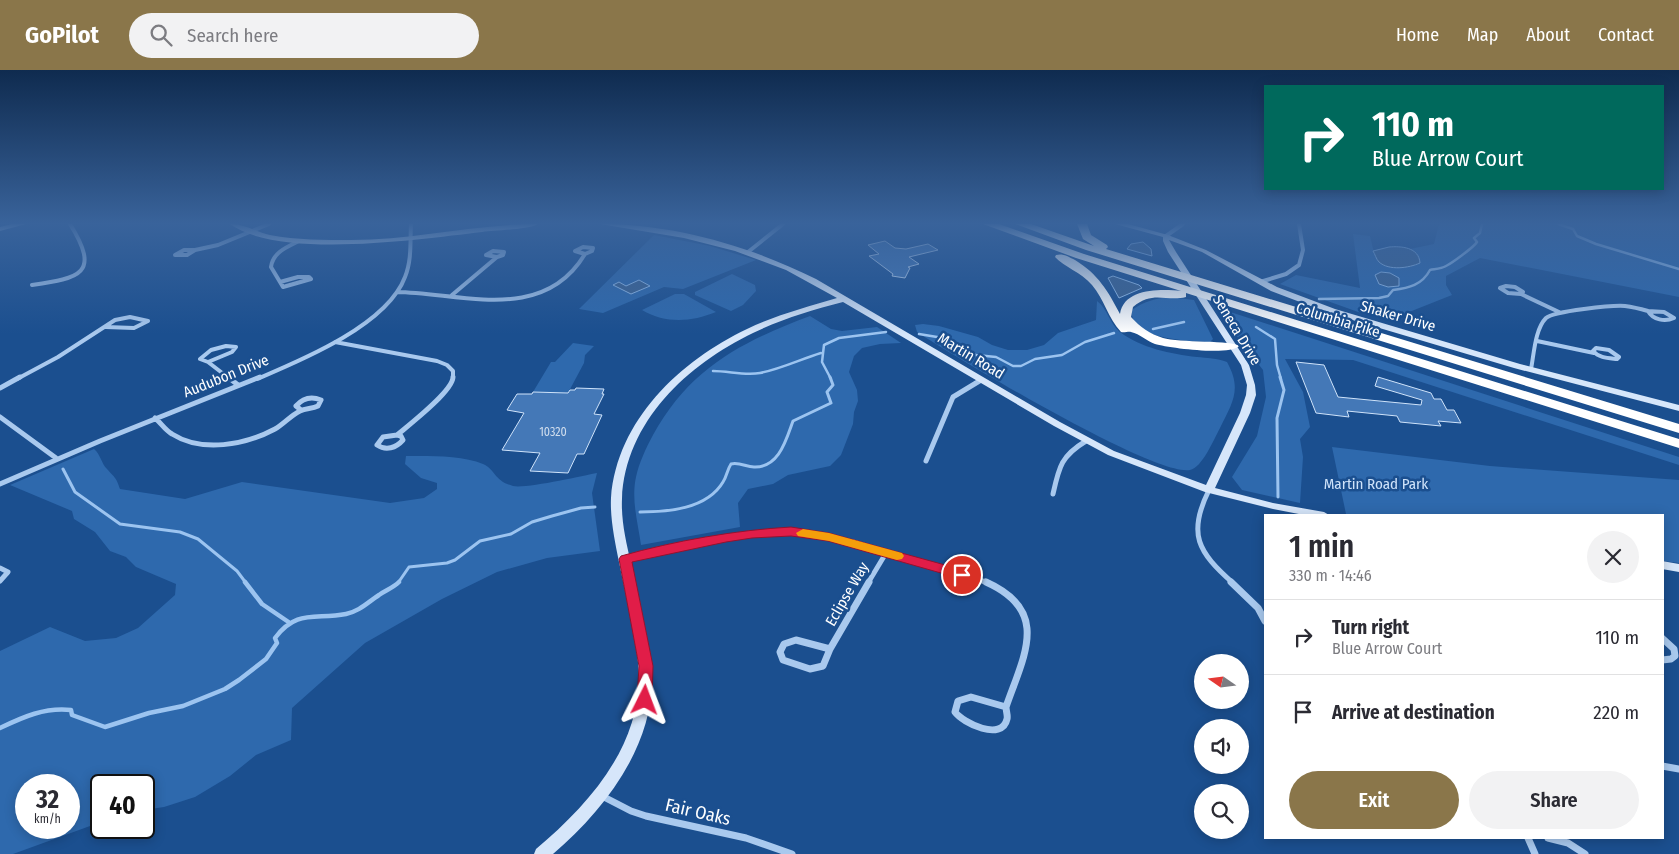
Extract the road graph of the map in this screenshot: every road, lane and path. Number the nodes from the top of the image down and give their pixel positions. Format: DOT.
graph roads {
  1 [pos="86,261"];
  2 [pos="272,261"];
  3 [pos="409,261"];
  4 [pos="493,261"];
  5 [pos="580,261"];
  6 [pos="769,261"];
  7 [pos="1065,261"];
  8 [pos="1094,261"];
  9 [pos="1131,261"];
  10 [pos="1135,261"];
  11 [pos="1178,261"];
  12 [pos="1221,261"];
  13 [pos="1302,261"];
  14 [pos="1153,268"];
  15 [pos="280,282"];
  16 [pos="1260,282"];
  17 [pos="32,285"];
  18 [pos="397,292"];
  19 [pos="1521,294"];
  20 [pos="452,295"];
  21 [pos="843,299"];
  22 [pos="1648,311"];
  23 [pos="1559,312"];
  24 [pos="106,327"];
  25 [pos="1307,327"];
  26 [pos="1537,341"];
  27 [pos="335,342"];
  28 [pos="1235,349"];
  29 [pos="1594,353"];
  30 [pos="208,362"];
  31 [pos="1531,369"];
  32 [pos="981,380"];
  33 [pos="238,385"];
  34 [pos="0,388"];
  35 [pos="1679,408"];
  36 [pos="301,410"];
  37 [pos="0,417"];
  38 [pos="155,418"];
  39 [pos="1679,428"];
  40 [pos="397,435"];
  41 [pos="1086,441"];
  42 [pos="1679,445"];
  43 [pos="56,458"];
  44 [pos="926,461"];
  45 [pos="0,484"];
  46 [pos="1209,490"];
  47 [pos="1054,494"];
  48 [pos="1318,514"];
  49 [pos="886,553"];
  50 [pos="625,559"];
  51 [pos="1664,566"];
  52 [pos="0,568"];
  53 [pos="1679,568"];
  54 [pos="0,581"];
  55 [pos="1264,619"];
  56 [pos="1664,640"];
  57 [pos="830,649"];
  58 [pos="1664,660"];
  59 [pos="1006,707"];
  60 [pos="1664,766"];
  61 [pos="1679,769"];
  62 [pos="600,795"];
  63 [pos="1528,839"];
  64 [pos="1552,839"];
  65 [pos="542,854"];
  66 [pos="792,854"];
  67 [pos="1535,854"];
  68 [pos="1585,854"];
  1 -- 17 [label="street"];
  2 -- 15 [label="street"];
  3 -- 18 [label="street, Audubon Drive"];
  4 -- 20 [label="street"];
  5 -- 20 [label="street"];
  6 -- 21 [label="street, Martin Road"];
  7 -- 28 [label="highway"];
  8 -- 25 [label="highway, Columbia Pike"];
  9 -- 14 [label="highway, Columbia Pike"];
  10 -- 14 [label="highway"];
  11 -- 28 [label="street, Seneca Drive"];
  12 -- 16 [label="street, Shaker Drive"];
  13 -- 16 [label="street"];
  14 -- 39 [label="highway, Columbia Pike"];
  15 -- 15 [label="street"];
  16 -- 31 [label="street, Shaker Drive"];
  18 -- 20 [label="street"];
  18 -- 27 [label="street, Audubon Drive"];
  19 -- 19 [label="street"];
  19 -- 23 [label="street"];
  21 -- 32 [label="street, Martin Road"];
  21 -- 50 [label="street"];
  22 -- 22 [label="street"];
  22 -- 23 [label="street"];
  23 -- 26 [label="street"];
  24 -- 24 [label="street"];
  24 -- 34 [label="street"];
  25 -- 28 [label="highway"];
  25 -- 42 [label="highway, Columbia Pike"];
  26 -- 29 [label="street"];
  26 -- 31 [label="street"];
  27 -- 33 [label="street, Audubon Drive"];
  27 -- 40 [label="street"];
  28 -- 46 [label="street, Seneca Drive"];
  29 -- 29 [label="street"];
  30 -- 30 [label="street"];
  30 -- 33 [label="street"];
  31 -- 35 [label="street, Shaker Drive"];
  32 -- 41 [label="street, Martin Road"];
  32 -- 44 [label="street"];
  33 -- 38 [label="street, Audubon Drive"];
  36 -- 36 [label="street"];
  36 -- 38 [label="street"];
  37 -- 43 [label="street"];
  38 -- 43 [label="street, Audubon Drive"];
  40 -- 40 [label="street"];
  41 -- 46 [label="street, Martin Road"];
  41 -- 47 [label="street"];
  43 -- 45 [label="street, Audubon Drive"];
  46 -- 48 [label="street, Martin Road"];
  46 -- 55 [label="street"];
  49 -- 50 [label="street"];
  49 -- 57 [label="street, Eclipse Way"];
  49 -- 59 [label="street"];
  50 -- 62 [label="street"];
  51 -- 53 [label="street"];
  52 -- 54 [label="street"];
  56 -- 58 [label="street"];
  57 -- 57 [label="street, Eclipse Way"];
  59 -- 59 [label="street"];
  60 -- 61 [label="street"];
  62 -- 65 [label="street"];
  62 -- 66 [label="street, Fair Oaks"];
  63 -- 67 [label="street"];
  64 -- 68 [label="street"];
}
